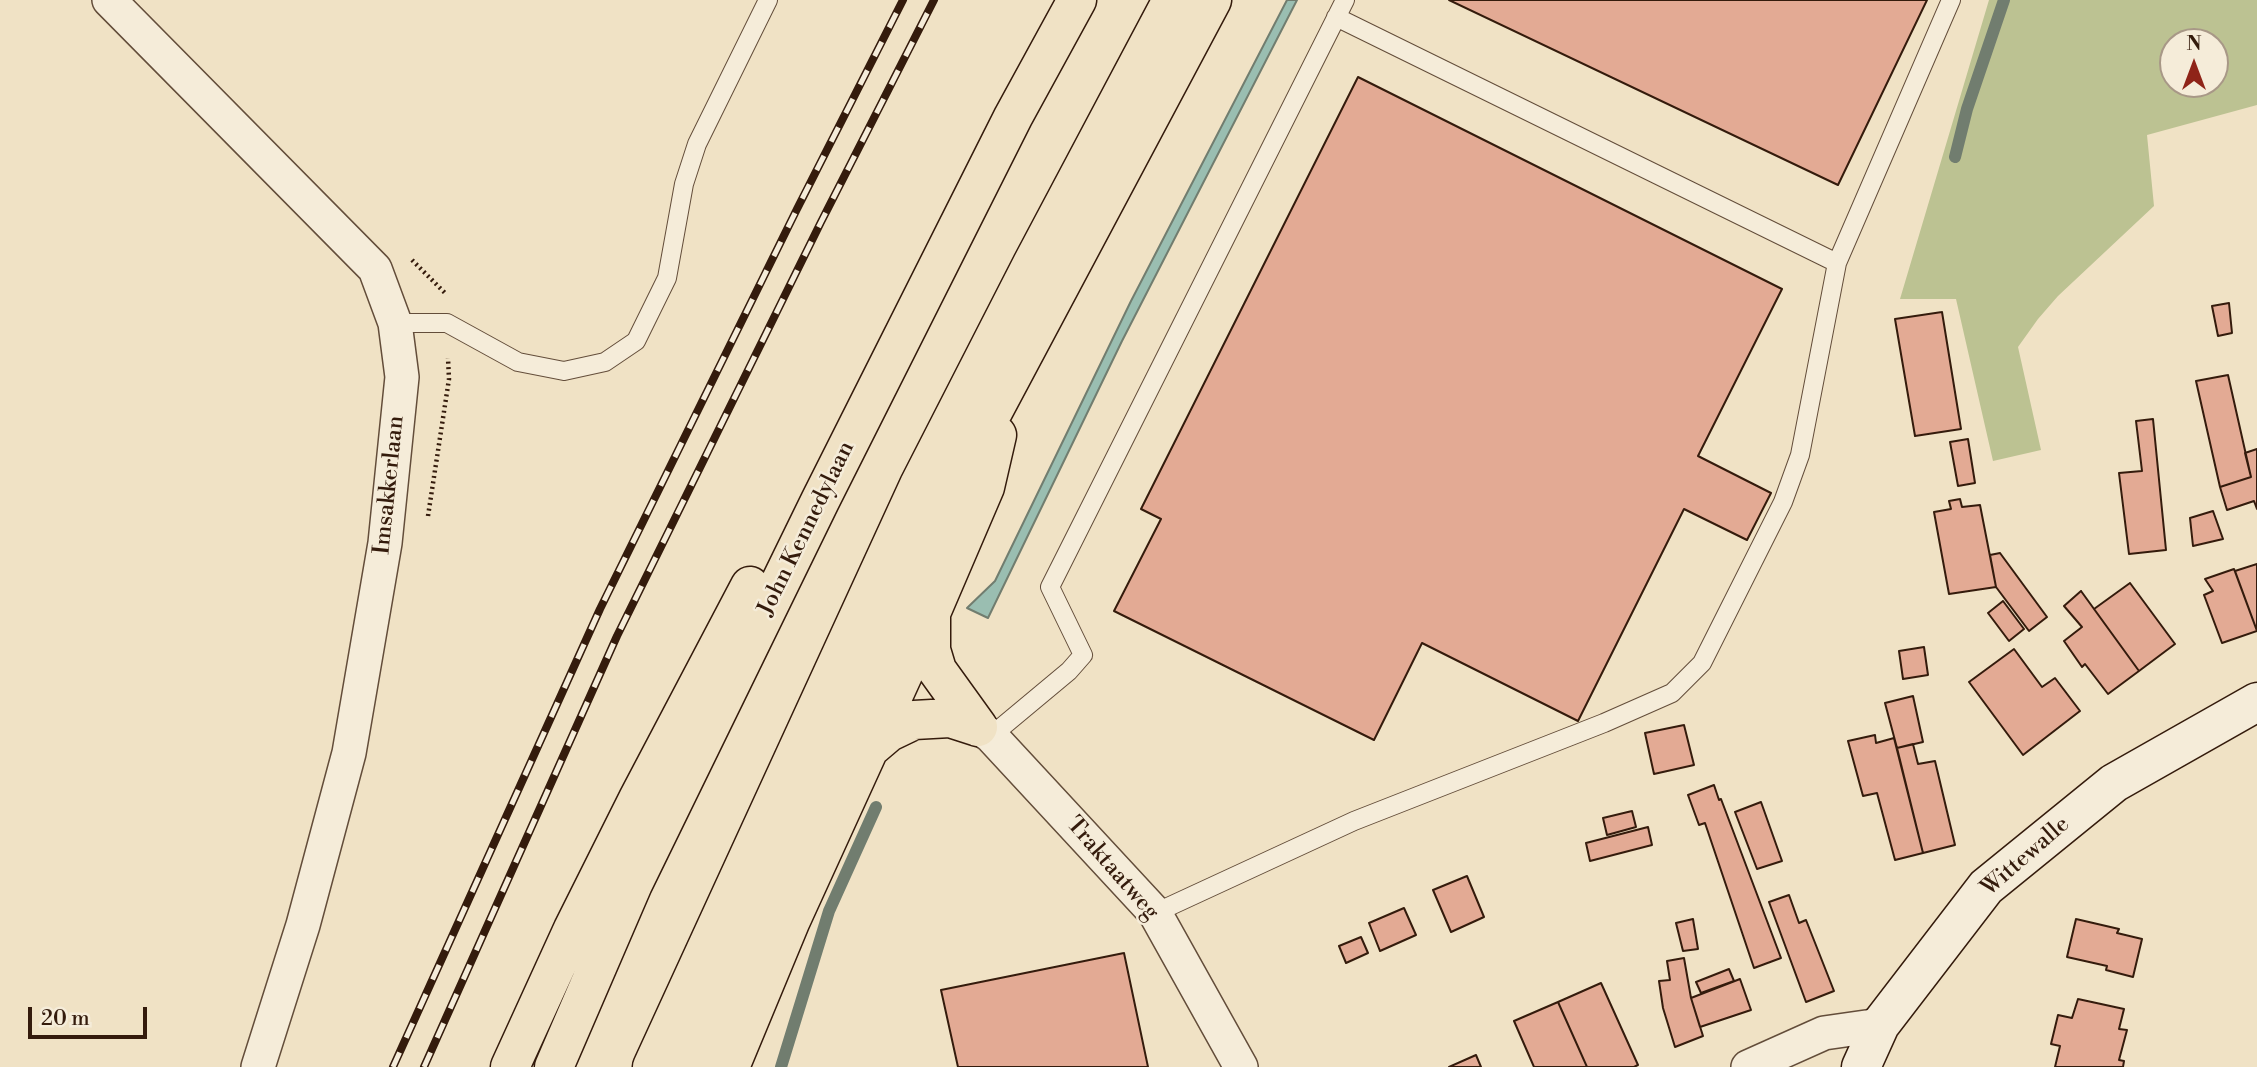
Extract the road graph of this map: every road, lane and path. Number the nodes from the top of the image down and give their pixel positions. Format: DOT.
graph roads {
  1 [pos="109,0"];
  2 [pos="768,0"];
  3 [pos="1077,0"];
  4 [pos="1172,0"];
  5 [pos="1212,0"];
  6 [pos="1345,0"];
  7 [pos="1951,0"];
  8 [pos="1336,17"];
  9 [pos="1013,117"];
  10 [pos="1837,263"];
  11 [pos="395,323"];
  12 [pos="1001,396"];
  13 [pos="930,613"];
  14 [pos="2257,702"];
  15 [pos="984,731"];
  16 [pos="869,749"];
  17 [pos="1155,913"];
  18 [pos="1880,1025"];
  19 [pos="258,1067"];
  20 [pos="510,1067"];
  21 [pos="554,1067"];
  22 [pos="652,1067"];
  23 [pos="691,1067"];
  24 [pos="730,1067"];
  25 [pos="1241,1067"];
  26 [pos="1748,1067"];
  27 [pos="1861,1067"];
  1 -- 11 [label="street, Imsakkerlaan"];
  2 -- 11 [label="lane"];
  3 -- 9 [label="highway, John Kennedylaan"];
  4 -- 22 [label="highway"];
  5 -- 12 [label="highway"];
  6 -- 8 [label="lane"];
  7 -- 10 [label="lane"];
  8 -- 10 [label="lane"];
  8 -- 15 [label="lane"];
  9 -- 20 [label="highway"];
  9 -- 21 [label="highway, John Kennedylaan"];
  10 -- 17 [label="lane"];
  11 -- 19 [label="street, Imsakkerlaan"];
  12 -- 13 [label="highway"];
  12 -- 23 [label="highway"];
  13 -- 15 [label="highway"];
  13 -- 16 [label="highway"];
  14 -- 18 [label="street, Wittewalle"];
  15 -- 16 [label="highway"];
  15 -- 17 [label="street, Traktaatweg"];
  16 -- 24 [label="highway"];
  17 -- 25 [label="street, Traktaatweg"];
  18 -- 26 [label="street"];
  18 -- 27 [label="street, Wittewalle"];
}
